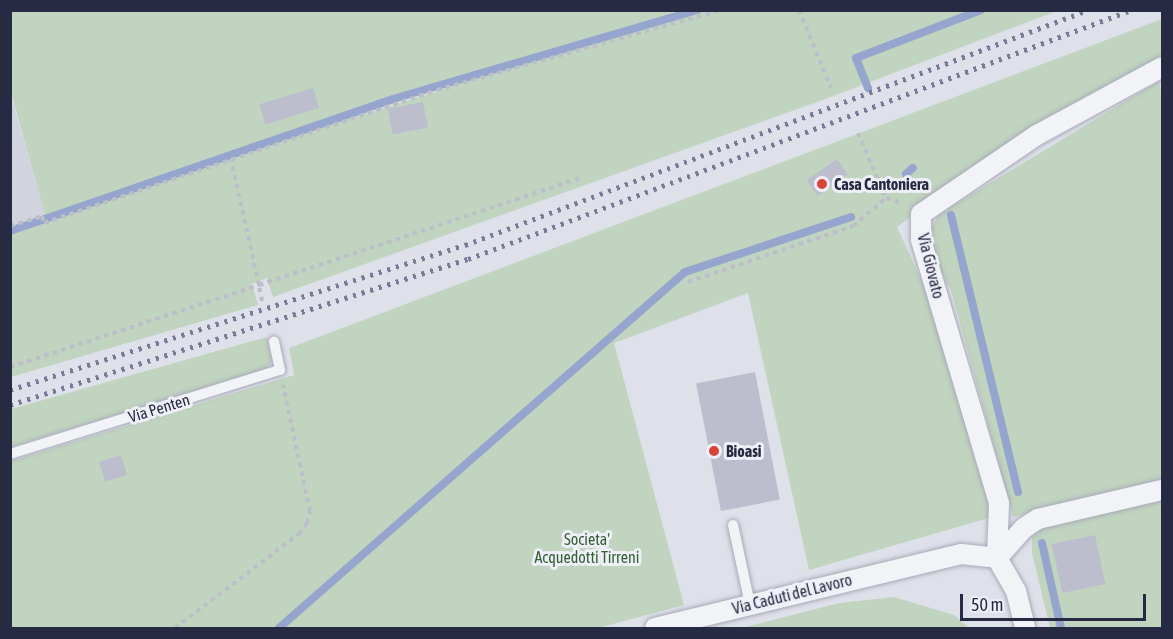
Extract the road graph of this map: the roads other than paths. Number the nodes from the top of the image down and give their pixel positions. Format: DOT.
graph roads {
  1 [pos="1162,67"];
  2 [pos="274,342"];
  3 [pos="10,454"];
  4 [pos="1162,490"];
  5 [pos="733,525"];
  6 [pos="997,558"];
  7 [pos="750,604"];
  8 [pos="655,628"];
  9 [pos="1025,628"];
  1 -- 6 [label="street, Via Giovato"];
  2 -- 3 [label="lane, Via Penten"];
  4 -- 6 [label="street"];
  5 -- 7 [label="lane"];
  6 -- 7 [label="street, Via Caduti del Lavoro"];
  6 -- 9 [label="street"];
  7 -- 8 [label="street, Via Caduti del Lavoro"];
}
